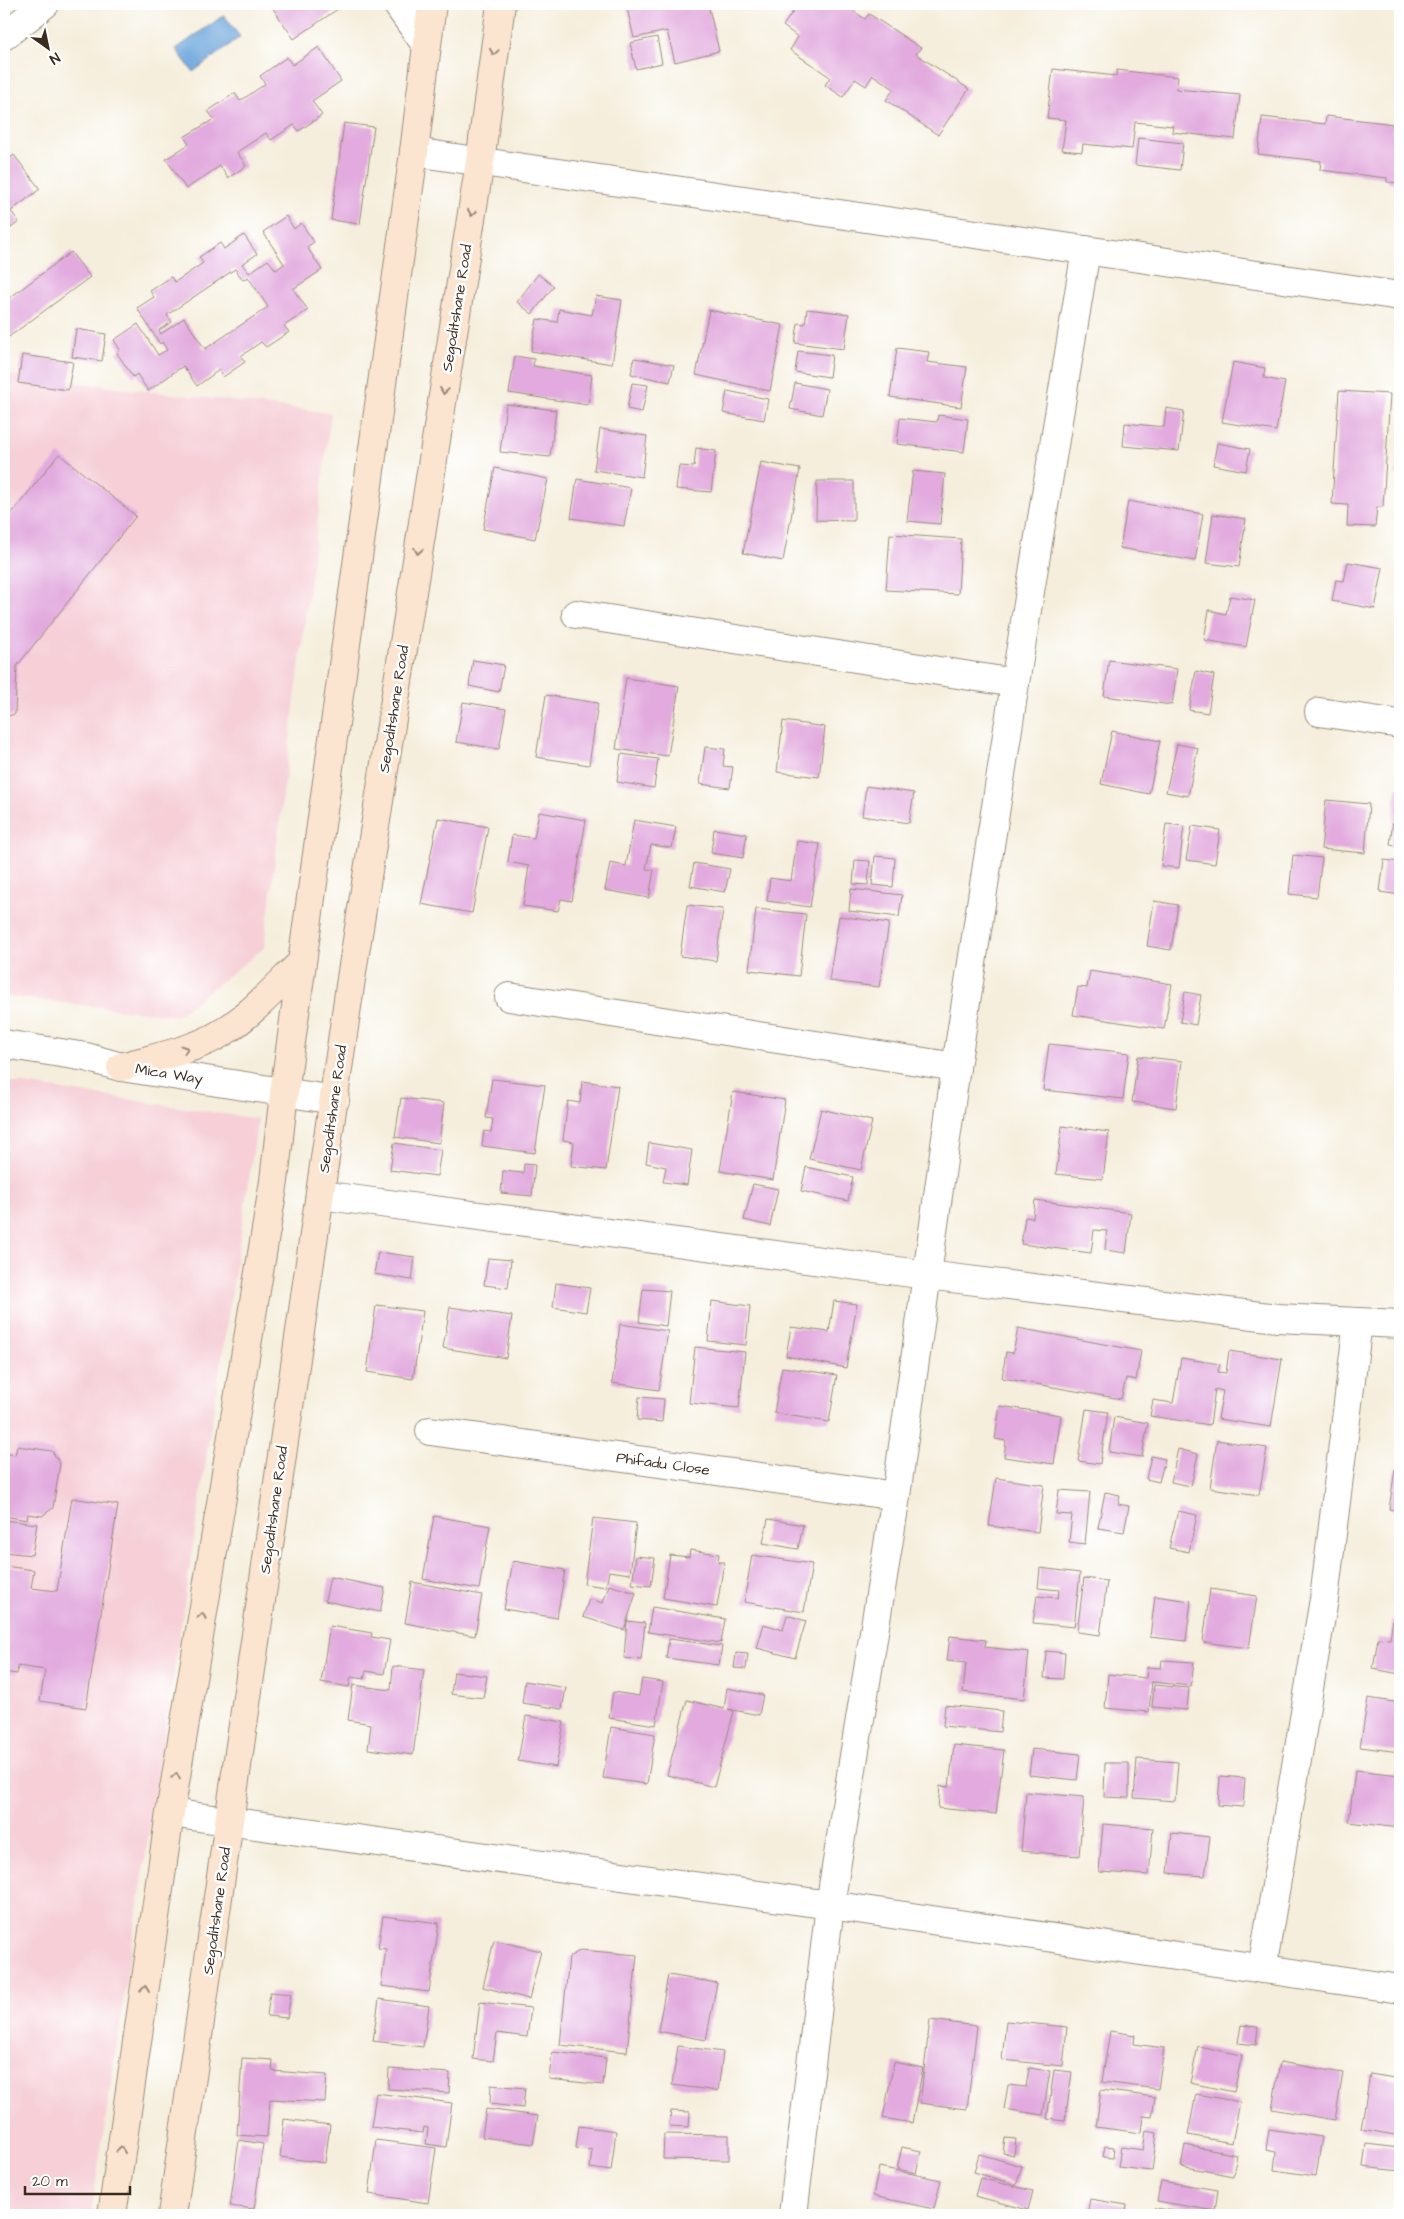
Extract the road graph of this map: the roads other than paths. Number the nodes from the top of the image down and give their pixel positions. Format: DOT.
graph roads {
  1 [pos="45,4"];
  2 [pos="396,4"];
  3 [pos="432,4"];
  4 [pos="501,4"];
  5 [pos="4,36"];
  6 [pos="426,45"];
  7 [pos="414,152"];
  8 [pos="480,162"];
  9 [pos="1086,250"];
  10 [pos="1400,296"];
  11 [pos="576,614"];
  12 [pos="1015,684"];
  13 [pos="1319,712"];
  14 [pos="1400,724"];
  15 [pos="302,962"];
  16 [pos="508,996"];
  17 [pos="4,1044"];
  18 [pos="121,1067"];
  19 [pos="956,1067"];
  20 [pos="284,1093"];
  21 [pos="335,1100"];
  22 [pos="320,1195"];
  23 [pos="927,1275"];
  24 [pos="1358,1322"];
  25 [pos="1400,1324"];
  26 [pos="430,1431"];
  27 [pos="896,1496"];
  28 [pos="170,1813"];
  29 [pos="231,1820"];
  30 [pos="830,1905"];
  31 [pos="1262,1969"];
  32 [pos="1400,1989"];
  33 [pos="112,2215"];
  34 [pos="172,2215"];
  35 [pos="793,2215"];
  1 -- 5 [label="street"];
  2 -- 6 [label="street"];
  3 -- 6 [label="main road"];
  4 -- 8 [label="main road, Segoditshane Road, one-way"];
  6 -- 7 [label="main road"];
  7 -- 8 [label="street"];
  7 -- 15 [label="main road"];
  8 -- 9 [label="street"];
  8 -- 21 [label="main road, Segoditshane Road, one-way"];
  9 -- 10 [label="street"];
  9 -- 12 [label="street"];
  11 -- 12 [label="street"];
  12 -- 19 [label="street"];
  13 -- 14 [label="street"];
  18 -- 15 [label="main road, one-way"];
  15 -- 20 [label="main road"];
  16 -- 19 [label="street"];
  17 -- 18 [label="street, Mica Way"];
  18 -- 20 [label="street, Mica Way"];
  19 -- 23 [label="street"];
  20 -- 21 [label="street, Mica Way"];
  28 -- 20 [label="main road, one-way"];
  21 -- 22 [label="main road, Segoditshane Road"];
  22 -- 23 [label="street"];
  22 -- 29 [label="main road, Segoditshane Road"];
  23 -- 24 [label="street"];
  23 -- 27 [label="street"];
  24 -- 25 [label="street"];
  24 -- 31 [label="street"];
  26 -- 27 [label="street, Phifadu Close"];
  27 -- 30 [label="street"];
  28 -- 29 [label="street"];
  33 -- 28 [label="main road, one-way"];
  29 -- 30 [label="street"];
  29 -- 34 [label="main road, Segoditshane Road"];
  30 -- 31 [label="street"];
  30 -- 35 [label="street"];
  31 -- 32 [label="street"];
}
